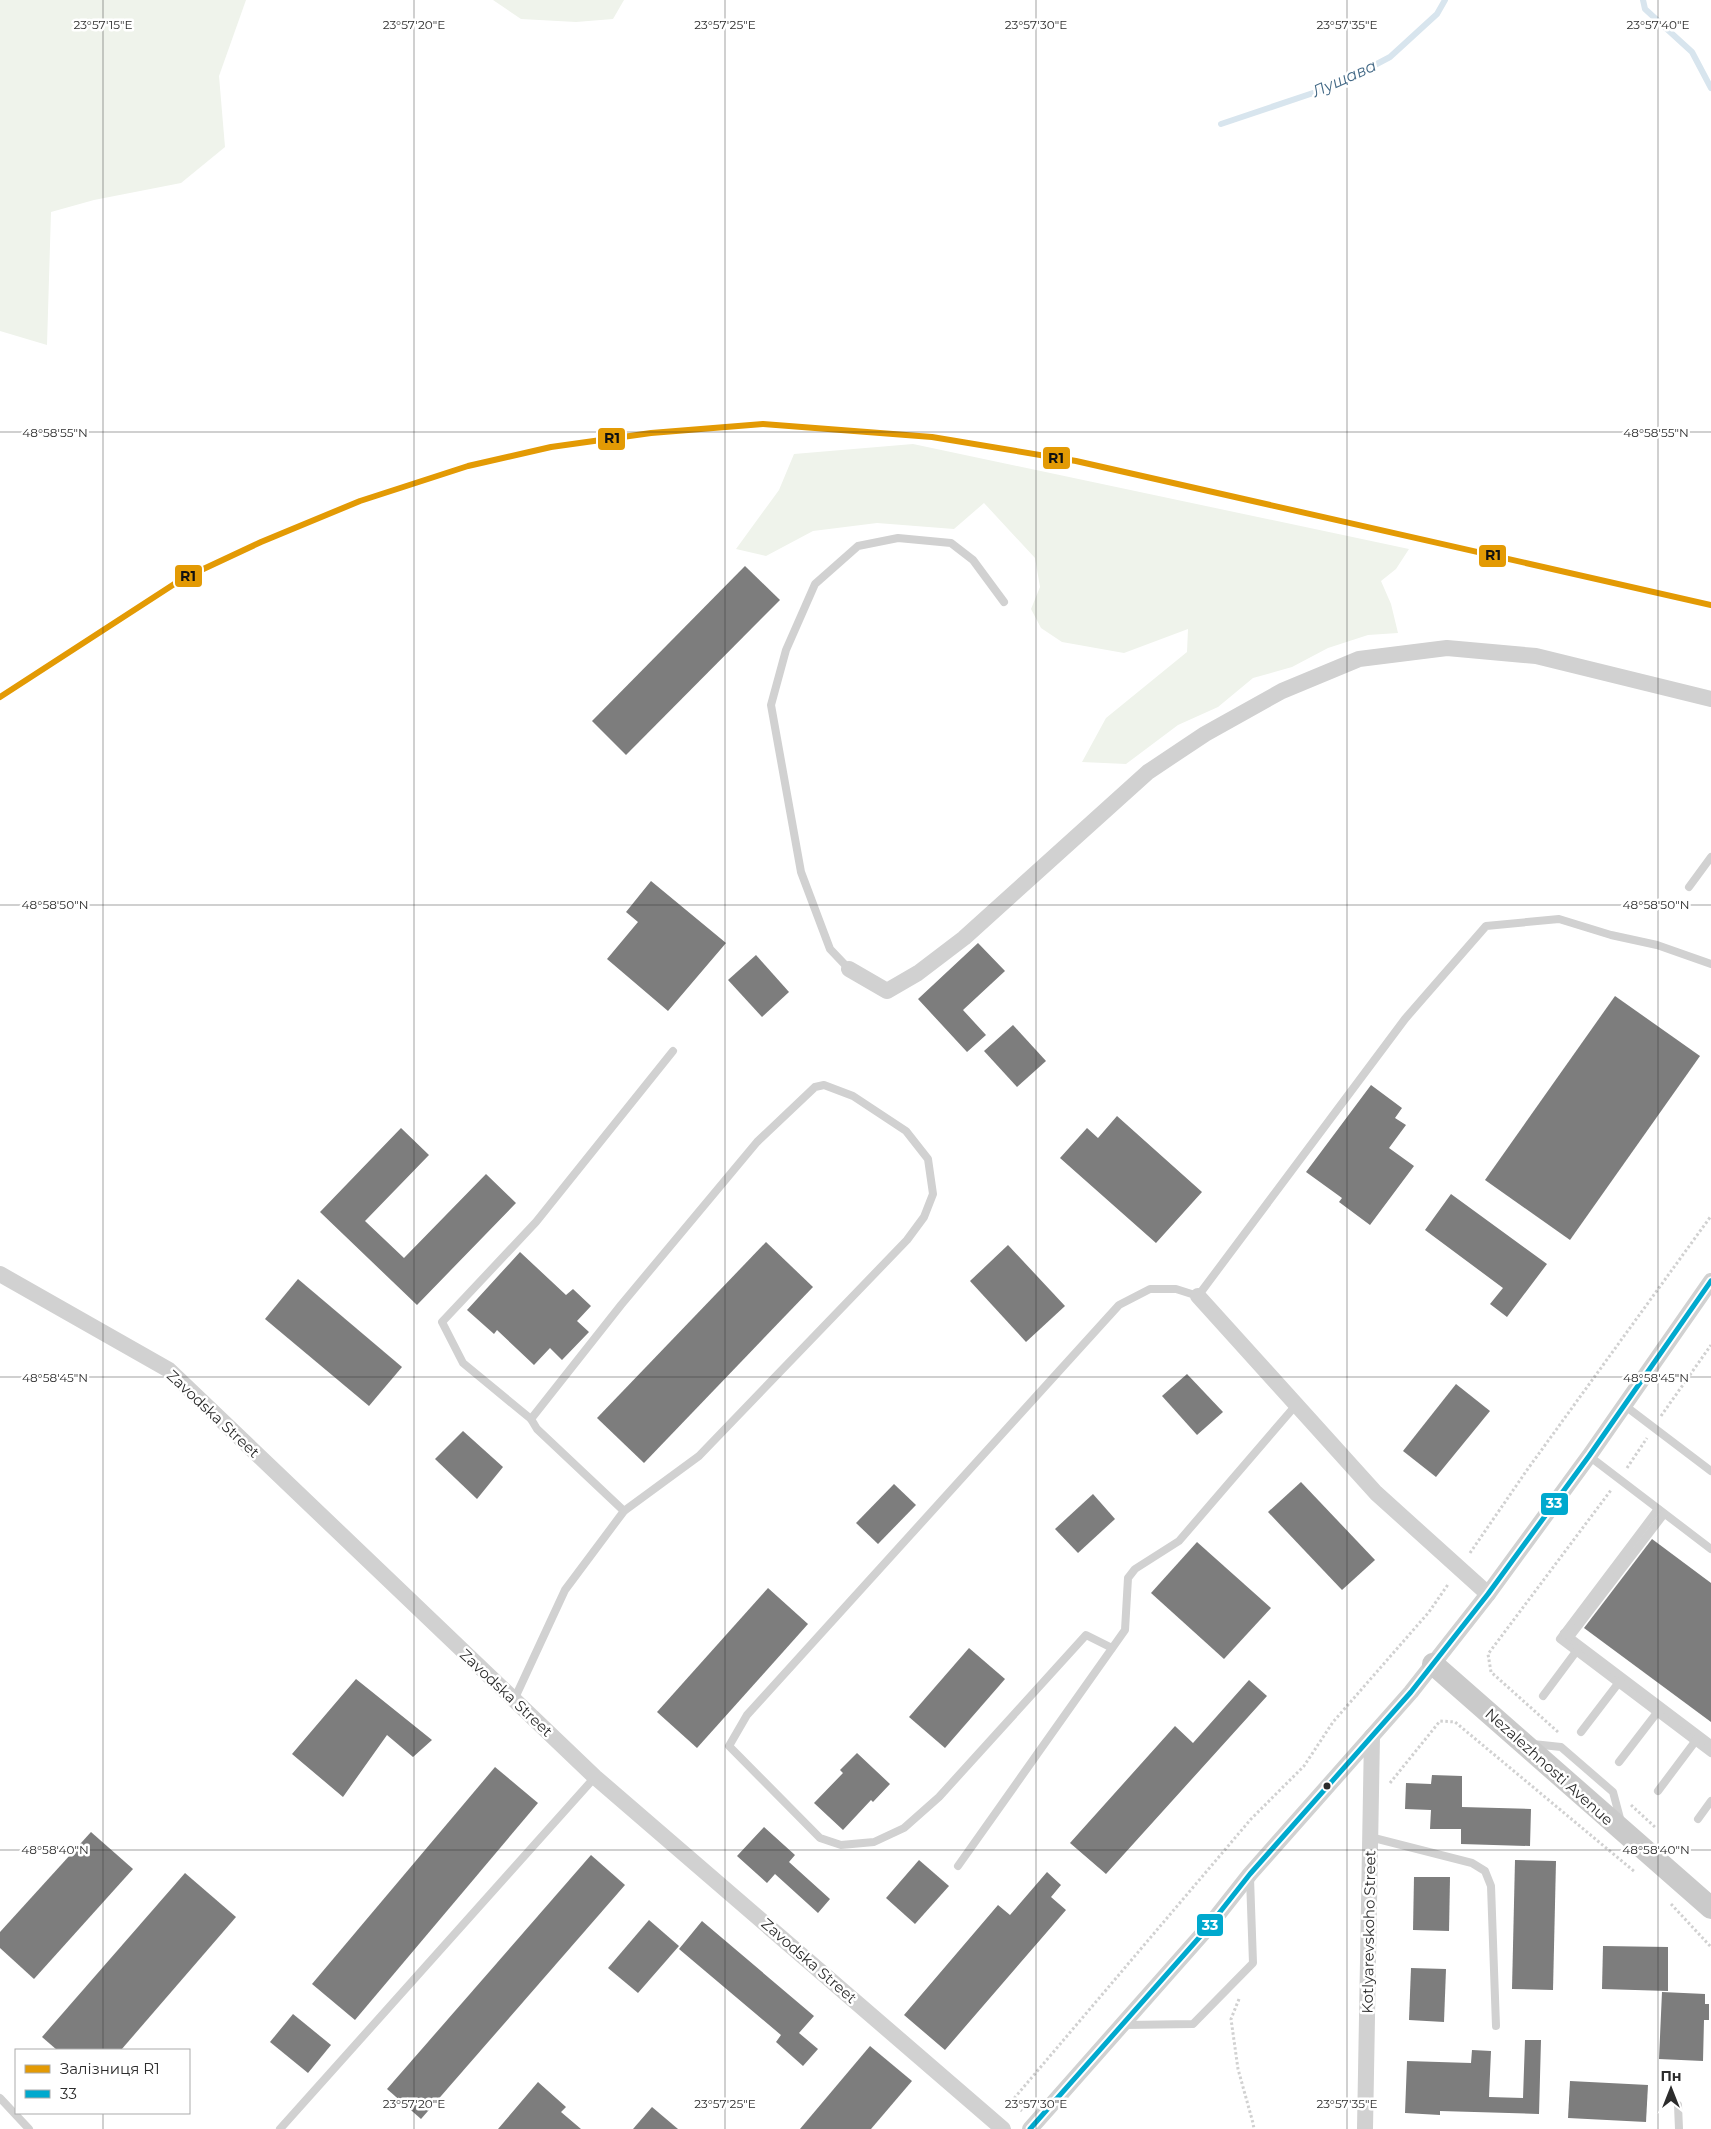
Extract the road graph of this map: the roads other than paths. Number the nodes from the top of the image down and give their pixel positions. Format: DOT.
graph roads {
  1 [pos="1004,602"];
  2 [pos="1711,699"];
  3 [pos="1711,856"];
  4 [pos="1689,887"];
  5 [pos="1711,964"];
  6 [pos="849,969"];
  7 [pos="673,1051"];
  8 [pos="0,1274"];
  9 [pos="1711,1281"];
  10 [pos="1198,1296"];
  11 [pos="1296,1405"];
  12 [pos="1624,1405"];
  13 [pos="531,1419"];
  14 [pos="1589,1456"];
  15 [pos="1711,1471"];
  16 [pos="1661,1511"];
  17 [pos="624,1512"];
  18 [pos="1711,1549"];
  19 [pos="1488,1594"];
  20 [pos="1112,1648"];
  21 [pos="1578,1648"];
  22 [pos="1433,1664"];
  23 [pos="1621,1680"];
  24 [pos="1543,1696"];
  25 [pos="513,1701"];
  26 [pos="1660,1710"];
  27 [pos="1581,1732"];
  28 [pos="1372,1736"];
  29 [pos="1697,1738"];
  30 [pos="1711,1744"];
  31 [pos="1711,1753"];
  32 [pos="1619,1762"];
  33 [pos="595,1777"];
  34 [pos="1658,1791"];
  35 [pos="1711,1801"];
  36 [pos="1698,1819"];
  37 [pos="1370,1837"];
  38 [pos="958,1866"];
  39 [pos="1250,1874"];
  40 [pos="1711,1908"];
  41 [pos="1123,2024"];
  42 [pos="1496,2026"];
  43 [pos="0,2098"];
  44 [pos="1678,2105"];
  45 [pos="29,2129"];
  46 [pos="280,2129"];
  47 [pos="1003,2129"];
  48 [pos="1030,2129"];
  49 [pos="1365,2129"];
  50 [pos="1679,2129"];
  1 -- 6 [label="lane"];
  2 -- 6 [label="street"];
  3 -- 4 [label="lane"];
  5 -- 10 [label="lane"];
  7 -- 13 [label="lane"];
  8 -- 25 [label="street, Zavodska Street"];
  9 -- 12 [label="street"];
  10 -- 11 [label="street"];
  10 -- 20 [label="lane"];
  11 -- 19 [label="street"];
  11 -- 20 [label="lane"];
  12 -- 14 [label="street"];
  12 -- 15 [label="lane"];
  13 -- 17 [label="lane"];
  13 -- 17 [label="lane"];
  14 -- 16 [label="lane"];
  14 -- 19 [label="street"];
  16 -- 18 [label="lane"];
  16 -- 21 [label="lane"];
  17 -- 25 [label="lane"];
  19 -- 22 [label="street"];
  20 -- 38 [label="lane"];
  21 -- 23 [label="lane"];
  21 -- 24 [label="lane"];
  22 -- 28 [label="street"];
  22 -- 40 [label="main road, Nezalezhnosti Avenue"];
  23 -- 26 [label="lane"];
  23 -- 27 [label="lane"];
  25 -- 33 [label="street, Zavodska Street"];
  26 -- 29 [label="lane"];
  26 -- 32 [label="lane"];
  28 -- 37 [label="street, Kotlyarevskoho Street"];
  28 -- 39 [label="street"];
  29 -- 30 [label="lane"];
  29 -- 31 [label="lane"];
  29 -- 34 [label="lane"];
  33 -- 46 [label="lane"];
  33 -- 47 [label="street, Zavodska Street"];
  35 -- 36 [label="lane"];
  37 -- 42 [label="lane"];
  37 -- 49 [label="street, Kotlyarevskoho Street"];
  39 -- 41 [label="street"];
  39 -- 41 [label="lane"];
  41 -- 48 [label="street"];
  43 -- 45 [label="lane"];
  44 -- 50 [label="lane"];
}
